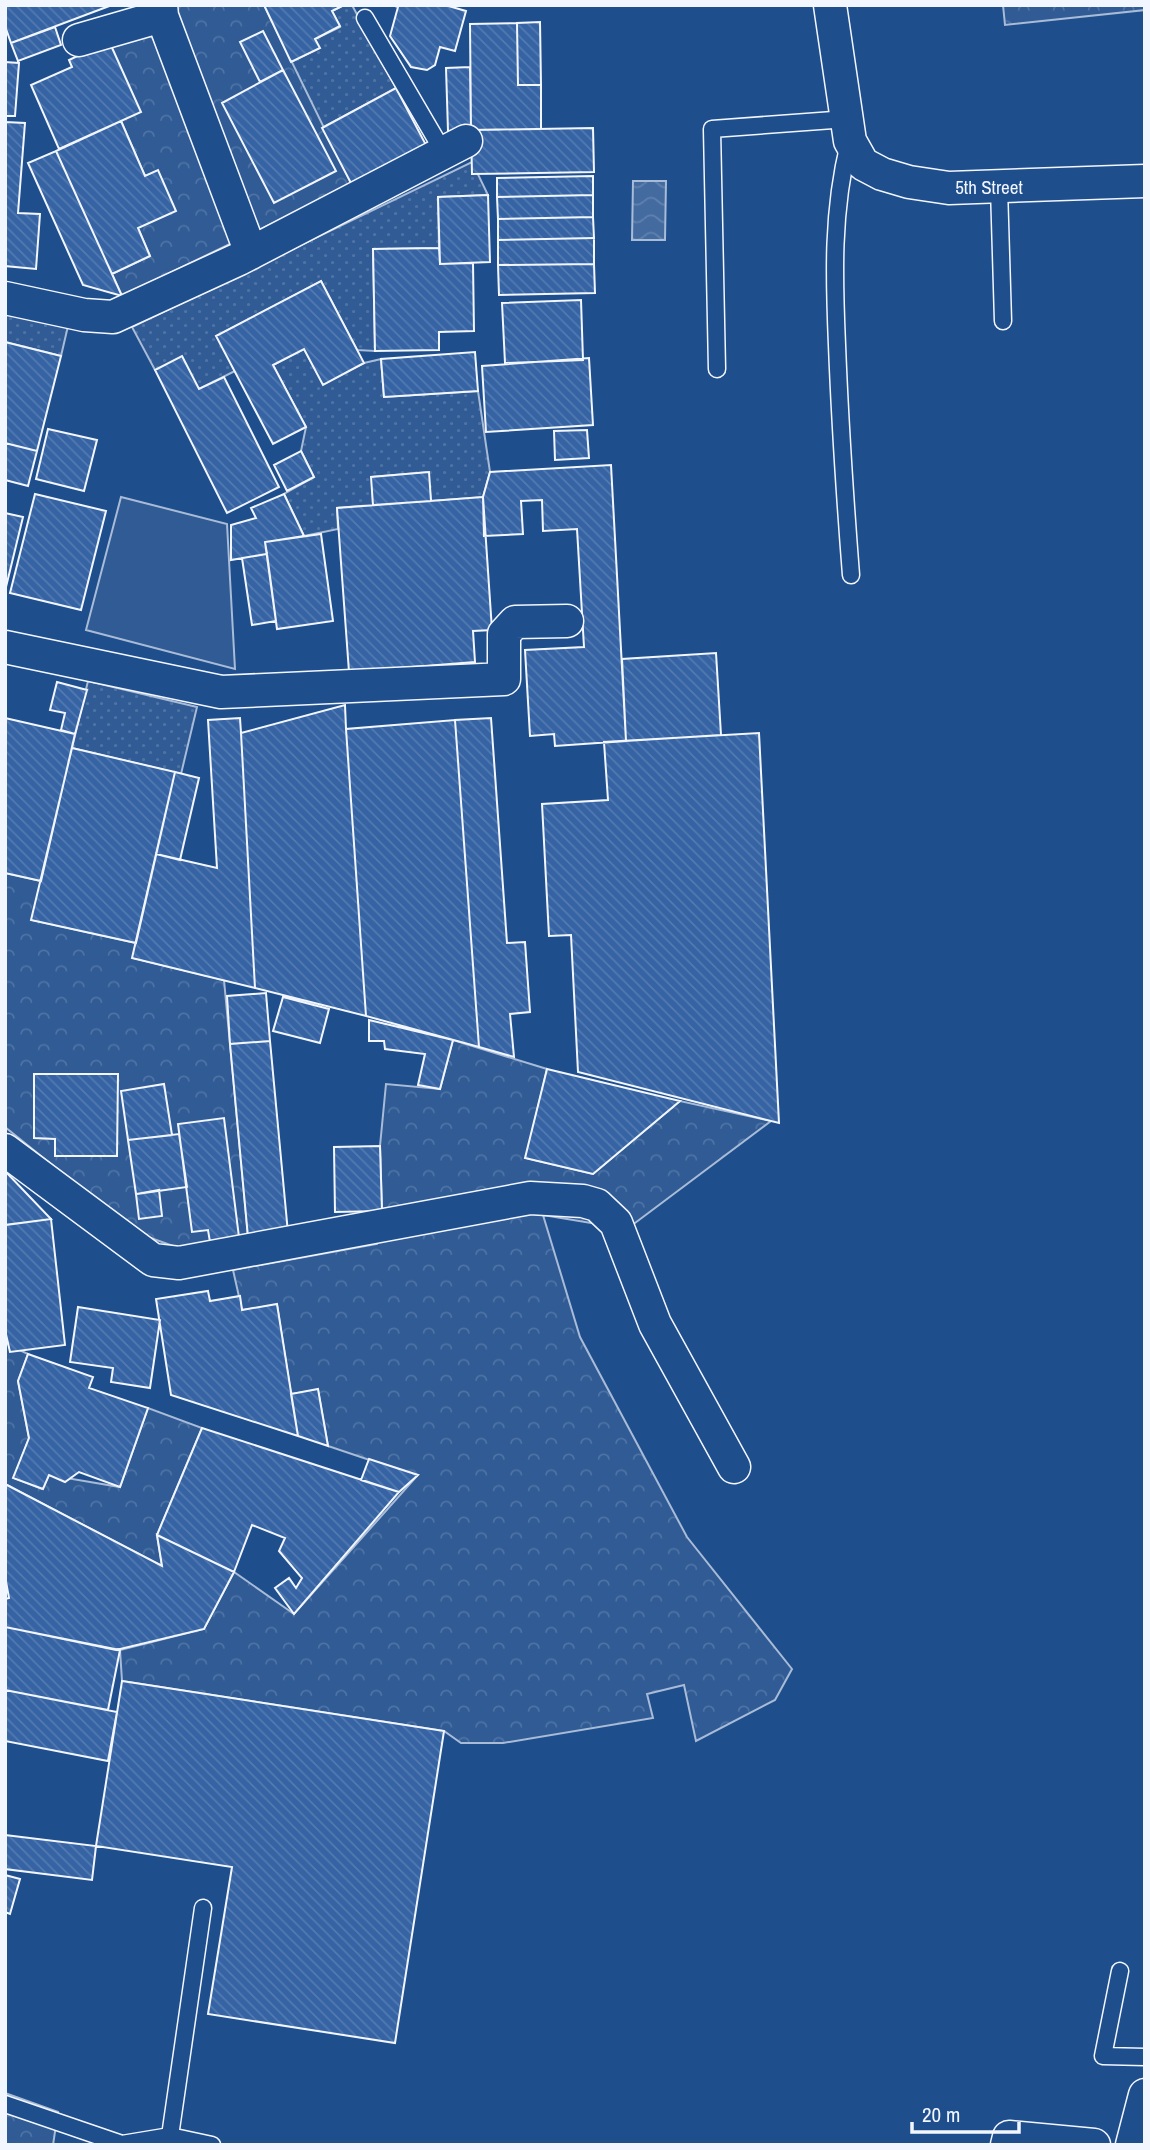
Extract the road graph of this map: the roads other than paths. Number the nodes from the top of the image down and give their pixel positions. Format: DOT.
graph roads {
  1 [pos="830,5"];
  2 [pos="162,10"];
  3 [pos="365,18"];
  4 [pos="79,40"];
  5 [pos="848,130"];
  6 [pos="455,147"];
  7 [pos="1145,181"];
  8 [pos="999,188"];
  9 [pos="251,253"];
  10 [pos="5,298"];
  11 [pos="1003,321"];
  12 [pos="717,369"];
  13 [pos="851,575"];
  14 [pos="567,621"];
  15 [pos="5,647"];
  16 [pos="5,1150"];
  17 [pos="734,1467"];
  18 [pos="203,1908"];
  19 [pos="1119,1971"];
  20 [pos="1145,2057"];
  21 [pos="1145,2095"];
  22 [pos="5,2104"];
  23 [pos="170,2136"];
  24 [pos="122,2144"];
  25 [pos="212,2145"];
  26 [pos="1007,2145"];
  27 [pos="1094,2145"];
  28 [pos="1132,2145"];
  1 -- 5 [label="street"];
  2 -- 4 [label="street"];
  2 -- 9 [label="street"];
  3 -- 6 [label="lane"];
  5 -- 8 [label="street, 5th Street"];
  5 -- 12 [label="lane"];
  5 -- 13 [label="lane"];
  6 -- 9 [label="street"];
  7 -- 8 [label="street, 5th Street"];
  8 -- 11 [label="lane"];
  9 -- 10 [label="street"];
  14 -- 15 [label="street"];
  16 -- 17 [label="street"];
  18 -- 23 [label="lane"];
  19 -- 20 [label="lane"];
  21 -- 28 [label="street"];
  22 -- 24 [label="lane"];
  23 -- 24 [label="lane"];
  23 -- 25 [label="lane"];
  26 -- 27 [label="street"];
}
